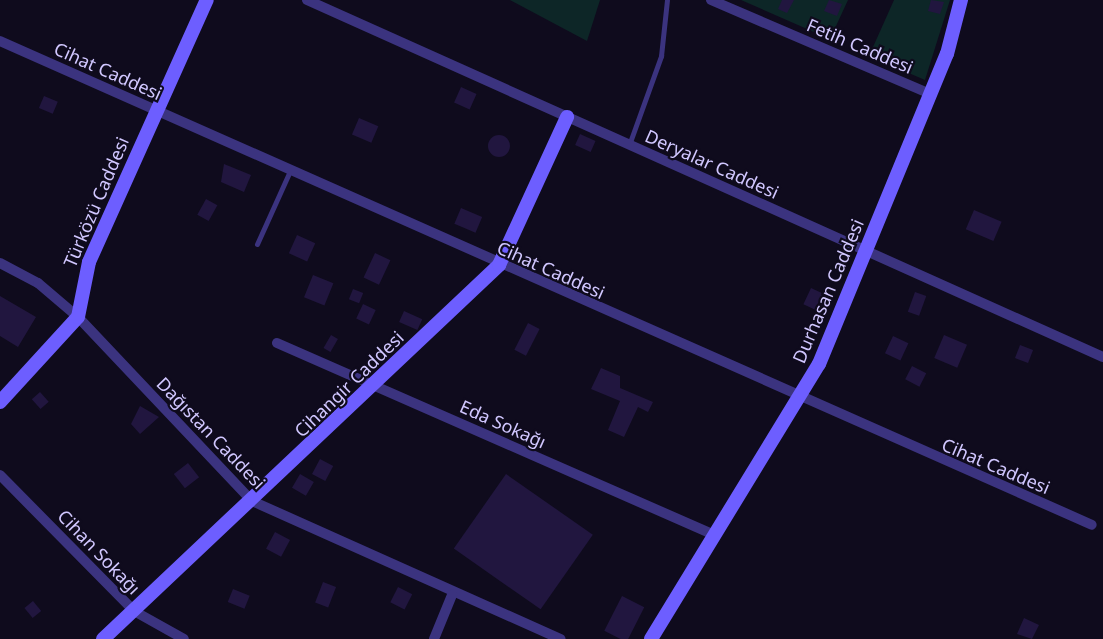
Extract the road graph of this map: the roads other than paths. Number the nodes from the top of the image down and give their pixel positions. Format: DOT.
graph roads {
  1 [pos="207,0"];
  2 [pos="307,0"];
  3 [pos="667,0"];
  4 [pos="711,0"];
  5 [pos="961,0"];
  6 [pos="0,41"];
  7 [pos="930,94"];
  8 [pos="153,110"];
  9 [pos="567,117"];
  10 [pos="629,145"];
  11 [pos="290,171"];
  12 [pos="257,244"];
  13 [pos="864,250"];
  14 [pos="0,263"];
  15 [pos="499,265"];
  16 [pos="78,317"];
  17 [pos="277,343"];
  18 [pos="1103,357"];
  19 [pos="373,385"];
  20 [pos="799,400"];
  21 [pos="0,402"];
  22 [pos="0,475"];
  23 [pos="252,501"];
  24 [pos="1092,525"];
  25 [pos="715,535"];
  26 [pos="452,595"];
  27 [pos="134,611"];
  28 [pos="104,639"];
  29 [pos="184,639"];
  30 [pos="434,639"];
  31 [pos="561,639"];
  32 [pos="651,639"];
  1 -- 8 [label="street, Türközü Caddesi"];
  2 -- 9 [label="street, Deryalar Caddesi"];
  3 -- 10 [label="lane"];
  4 -- 7 [label="street, Fetih Caddesi"];
  5 -- 7 [label="street, Durhasan Caddesi"];
  6 -- 8 [label="street, Cihat Caddesi"];
  7 -- 13 [label="street, Durhasan Caddesi"];
  8 -- 11 [label="street, Cihat Caddesi"];
  8 -- 16 [label="street, Türközü Caddesi"];
  9 -- 10 [label="street, Deryalar Caddesi"];
  9 -- 15 [label="street, Cihangir Caddesi"];
  10 -- 13 [label="street, Deryalar Caddesi"];
  11 -- 12 [label="lane"];
  11 -- 15 [label="street, Cihat Caddesi"];
  13 -- 18 [label="street, Deryalar Caddesi"];
  13 -- 20 [label="street, Durhasan Caddesi"];
  14 -- 16 [label="street, Dağıstan Caddesi"];
  15 -- 19 [label="street, Cihangir Caddesi"];
  15 -- 20 [label="street, Cihat Caddesi"];
  16 -- 21 [label="street"];
  16 -- 23 [label="street, Dağıstan Caddesi"];
  17 -- 19 [label="street, Eda Sokağı"];
  19 -- 23 [label="street, Cihangir Caddesi"];
  19 -- 25 [label="street, Eda Sokağı"];
  20 -- 24 [label="street, Cihat Caddesi"];
  20 -- 25 [label="street, Durhasan Caddesi"];
  22 -- 27 [label="street, Cihan Sokağı"];
  23 -- 26 [label="street, Dağıstan Caddesi"];
  23 -- 27 [label="street, Cihangir Caddesi"];
  25 -- 32 [label="street, Durhasan Caddesi"];
  26 -- 30 [label="street"];
  26 -- 31 [label="street, Dağıstan Caddesi"];
  27 -- 28 [label="street, Cihangir Caddesi"];
  27 -- 29 [label="street, Cihan Sokağı"];
}
